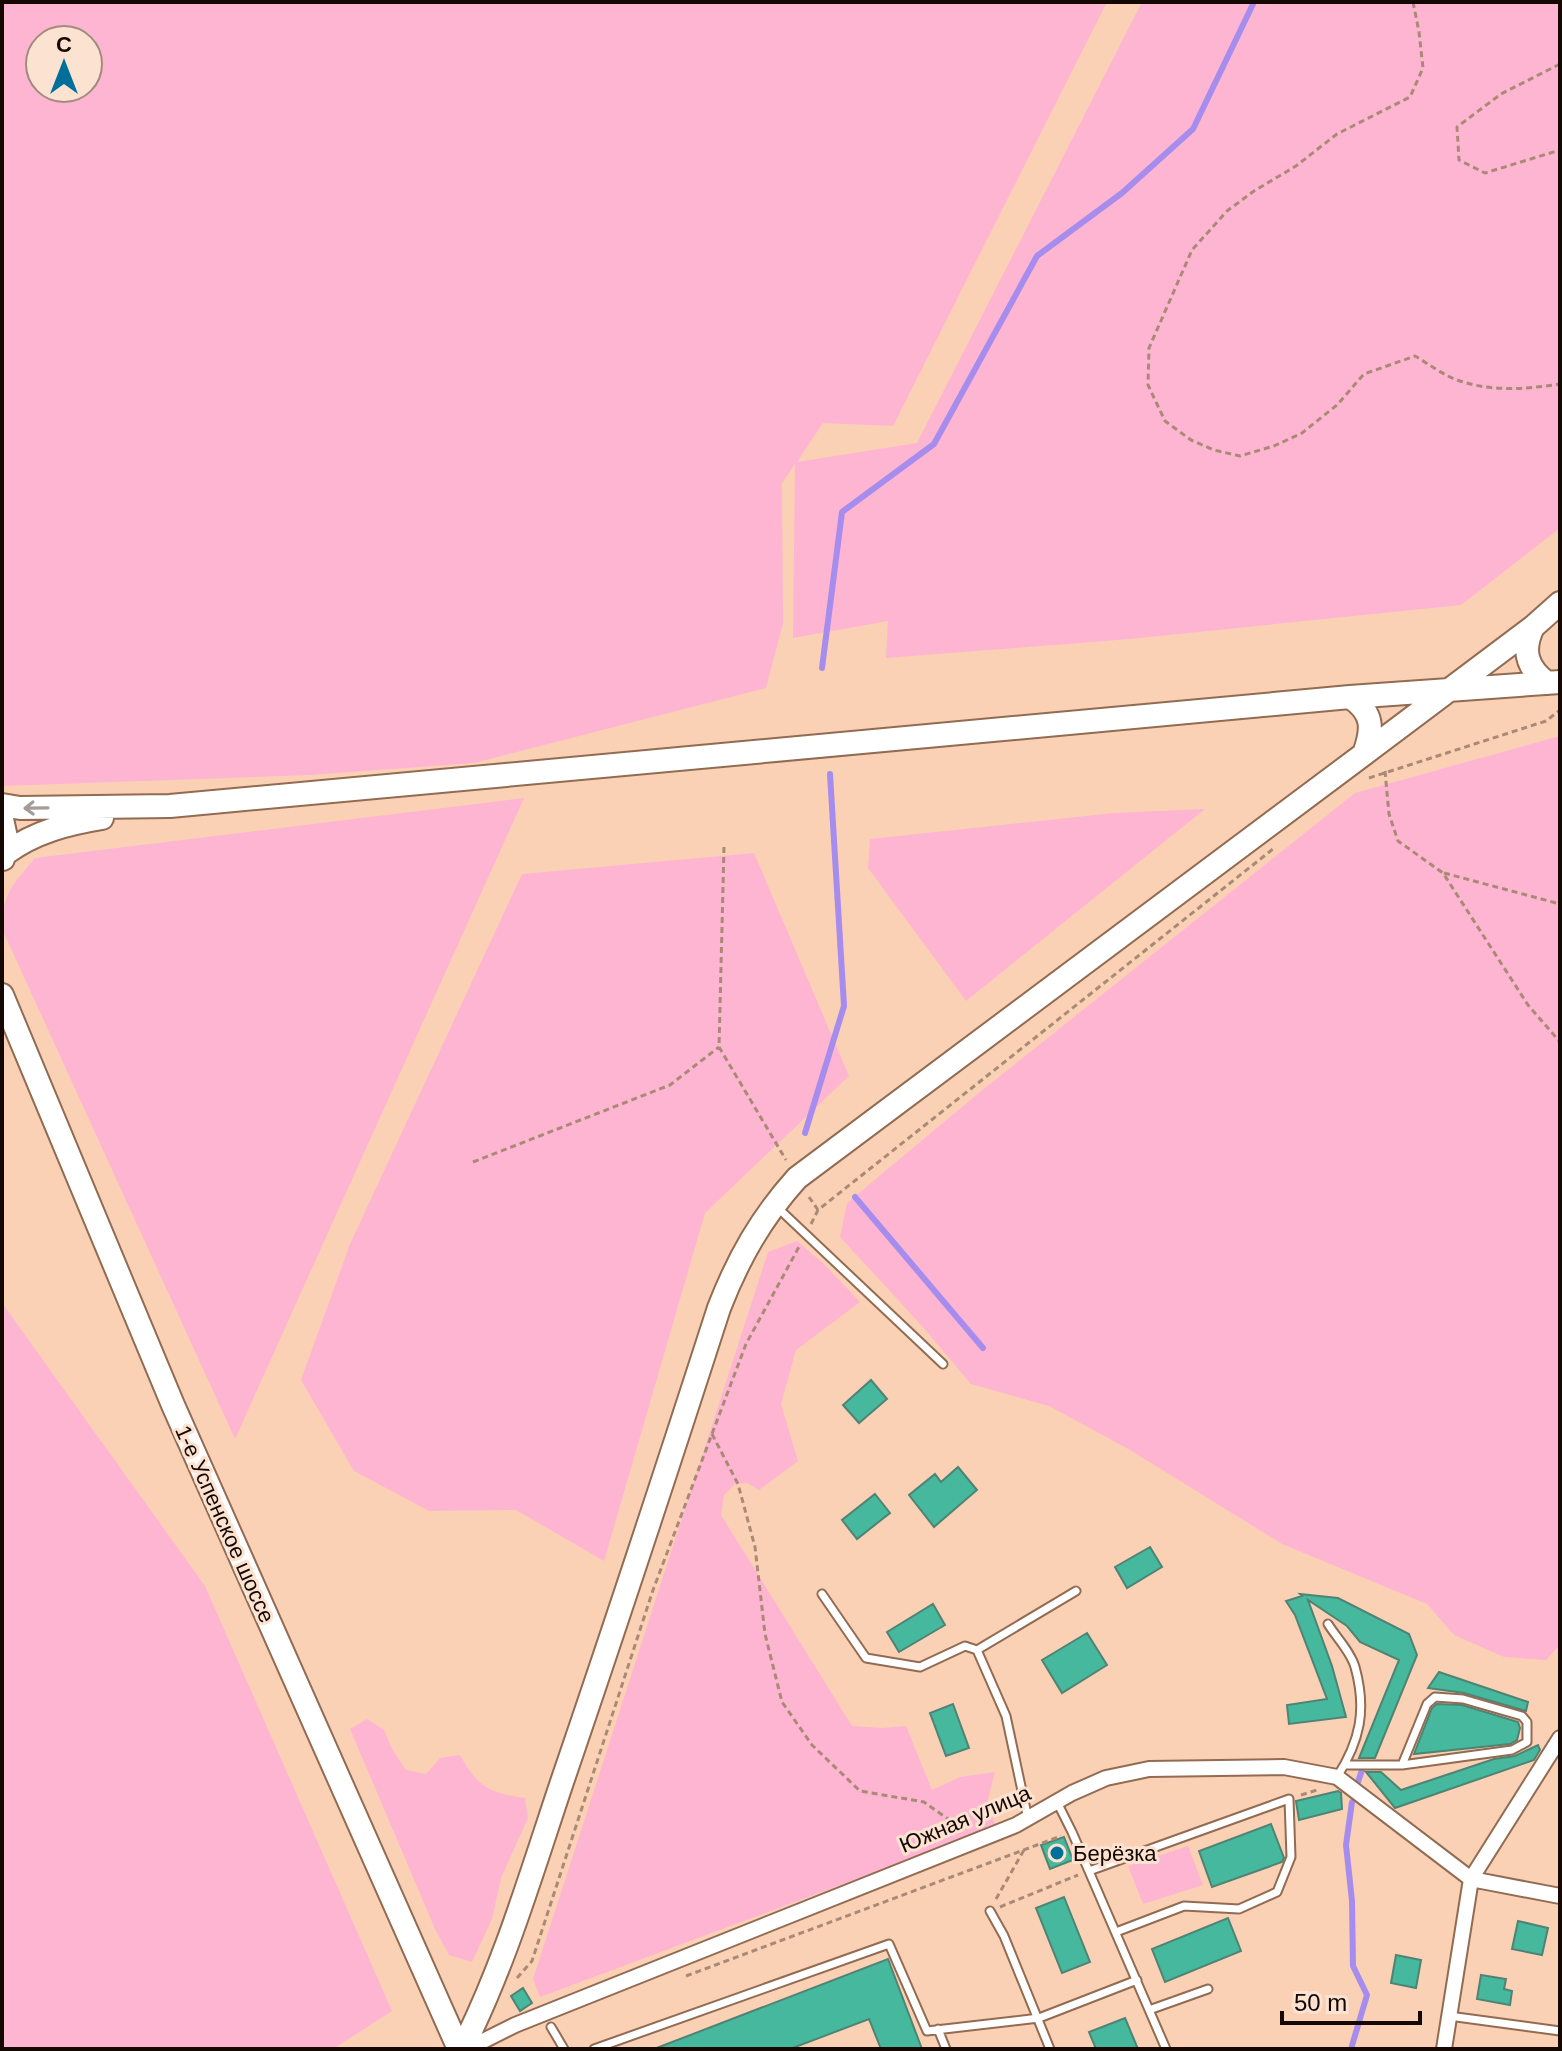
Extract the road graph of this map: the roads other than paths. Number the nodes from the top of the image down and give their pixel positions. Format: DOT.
graph roads {
  1 [pos="1560,603"];
  2 [pos="1533,627"];
  3 [pos="1553,683"];
  4 [pos="1447,691"];
  5 [pos="1350,697"];
  6 [pos="1364,754"];
  7 [pos="2,805"];
  8 [pos="170,806"];
  9 [pos="2,819"];
  10 [pos="4,857"];
  11 [pos="2,995"];
  12 [pos="774,1204"];
  13 [pos="943,1364"];
  14 [pos="1076,1591"];
  15 [pos="822,1594"];
  16 [pos="1328,1624"];
  17 [pos="977,1650"];
  18 [pos="1560,1738"];
  19 [pos="1402,1765"];
  20 [pos="1340,1771"];
  21 [pos="1057,1802"];
  22 [pos="1028,1819"];
  23 [pos="1089,1871"];
  24 [pos="1471,1879"];
  25 [pos="1560,1896"];
  26 [pos="990,1911"];
  27 [pos="1116,1932"];
  28 [pos="1137,1980"];
  29 [pos="1208,1989"];
  30 [pos="1149,2010"];
  31 [pos="1449,2016"];
  32 [pos="1039,2018"];
  33 [pos="551,2027"];
  34 [pos="938,2029"];
  35 [pos="1560,2031"];
  36 [pos="463,2049"];
  37 [pos="564,2049"];
  38 [pos="594,2049"];
  39 [pos="946,2049"];
  40 [pos="1050,2049"];
  41 [pos="1166,2049"];
  42 [pos="1444,2049"];
  1 -- 2 [label="main road"];
  2 -- 3 [label="main road"];
  2 -- 4 [label="main road"];
  3 -- 4 [label="main road"];
  4 -- 5 [label="main road"];
  4 -- 6 [label="main road"];
  5 -- 6 [label="main road"];
  5 -- 8 [label="main road"];
  6 -- 12 [label="main road"];
  8 -- 7 [label="main road, one-way"];
  8 -- 10 [label="main road"];
  9 -- 10 [label="main road"];
  11 -- 36 [label="main road, 1-е Успенское шоссе"];
  12 -- 13 [label="lane"];
  12 -- 36 [label="main road"];
  14 -- 17 [label="lane"];
  15 -- 17 [label="lane"];
  16 -- 20 [label="lane"];
  17 -- 22 [label="lane"];
  18 -- 24 [label="street"];
  19 -- 19 [label="lane"];
  19 -- 20 [label="lane"];
  20 -- 21 [label="street, Южная улица"];
  20 -- 24 [label="street, Южная улица"];
  21 -- 22 [label="street, Южная улица"];
  21 -- 23 [label="lane"];
  22 -- 36 [label="street, Южная улица"];
  23 -- 27 [label="lane"];
  23 -- 27 [label="lane"];
  24 -- 25 [label="street"];
  24 -- 31 [label="street"];
  26 -- 32 [label="lane"];
  27 -- 28 [label="lane"];
  28 -- 30 [label="lane"];
  28 -- 32 [label="lane"];
  29 -- 30 [label="lane"];
  30 -- 41 [label="lane"];
  31 -- 35 [label="lane"];
  31 -- 42 [label="street"];
  32 -- 34 [label="lane"];
  32 -- 40 [label="lane"];
  33 -- 37 [label="lane"];
  34 -- 38 [label="lane"];
  34 -- 39 [label="lane"];
}
